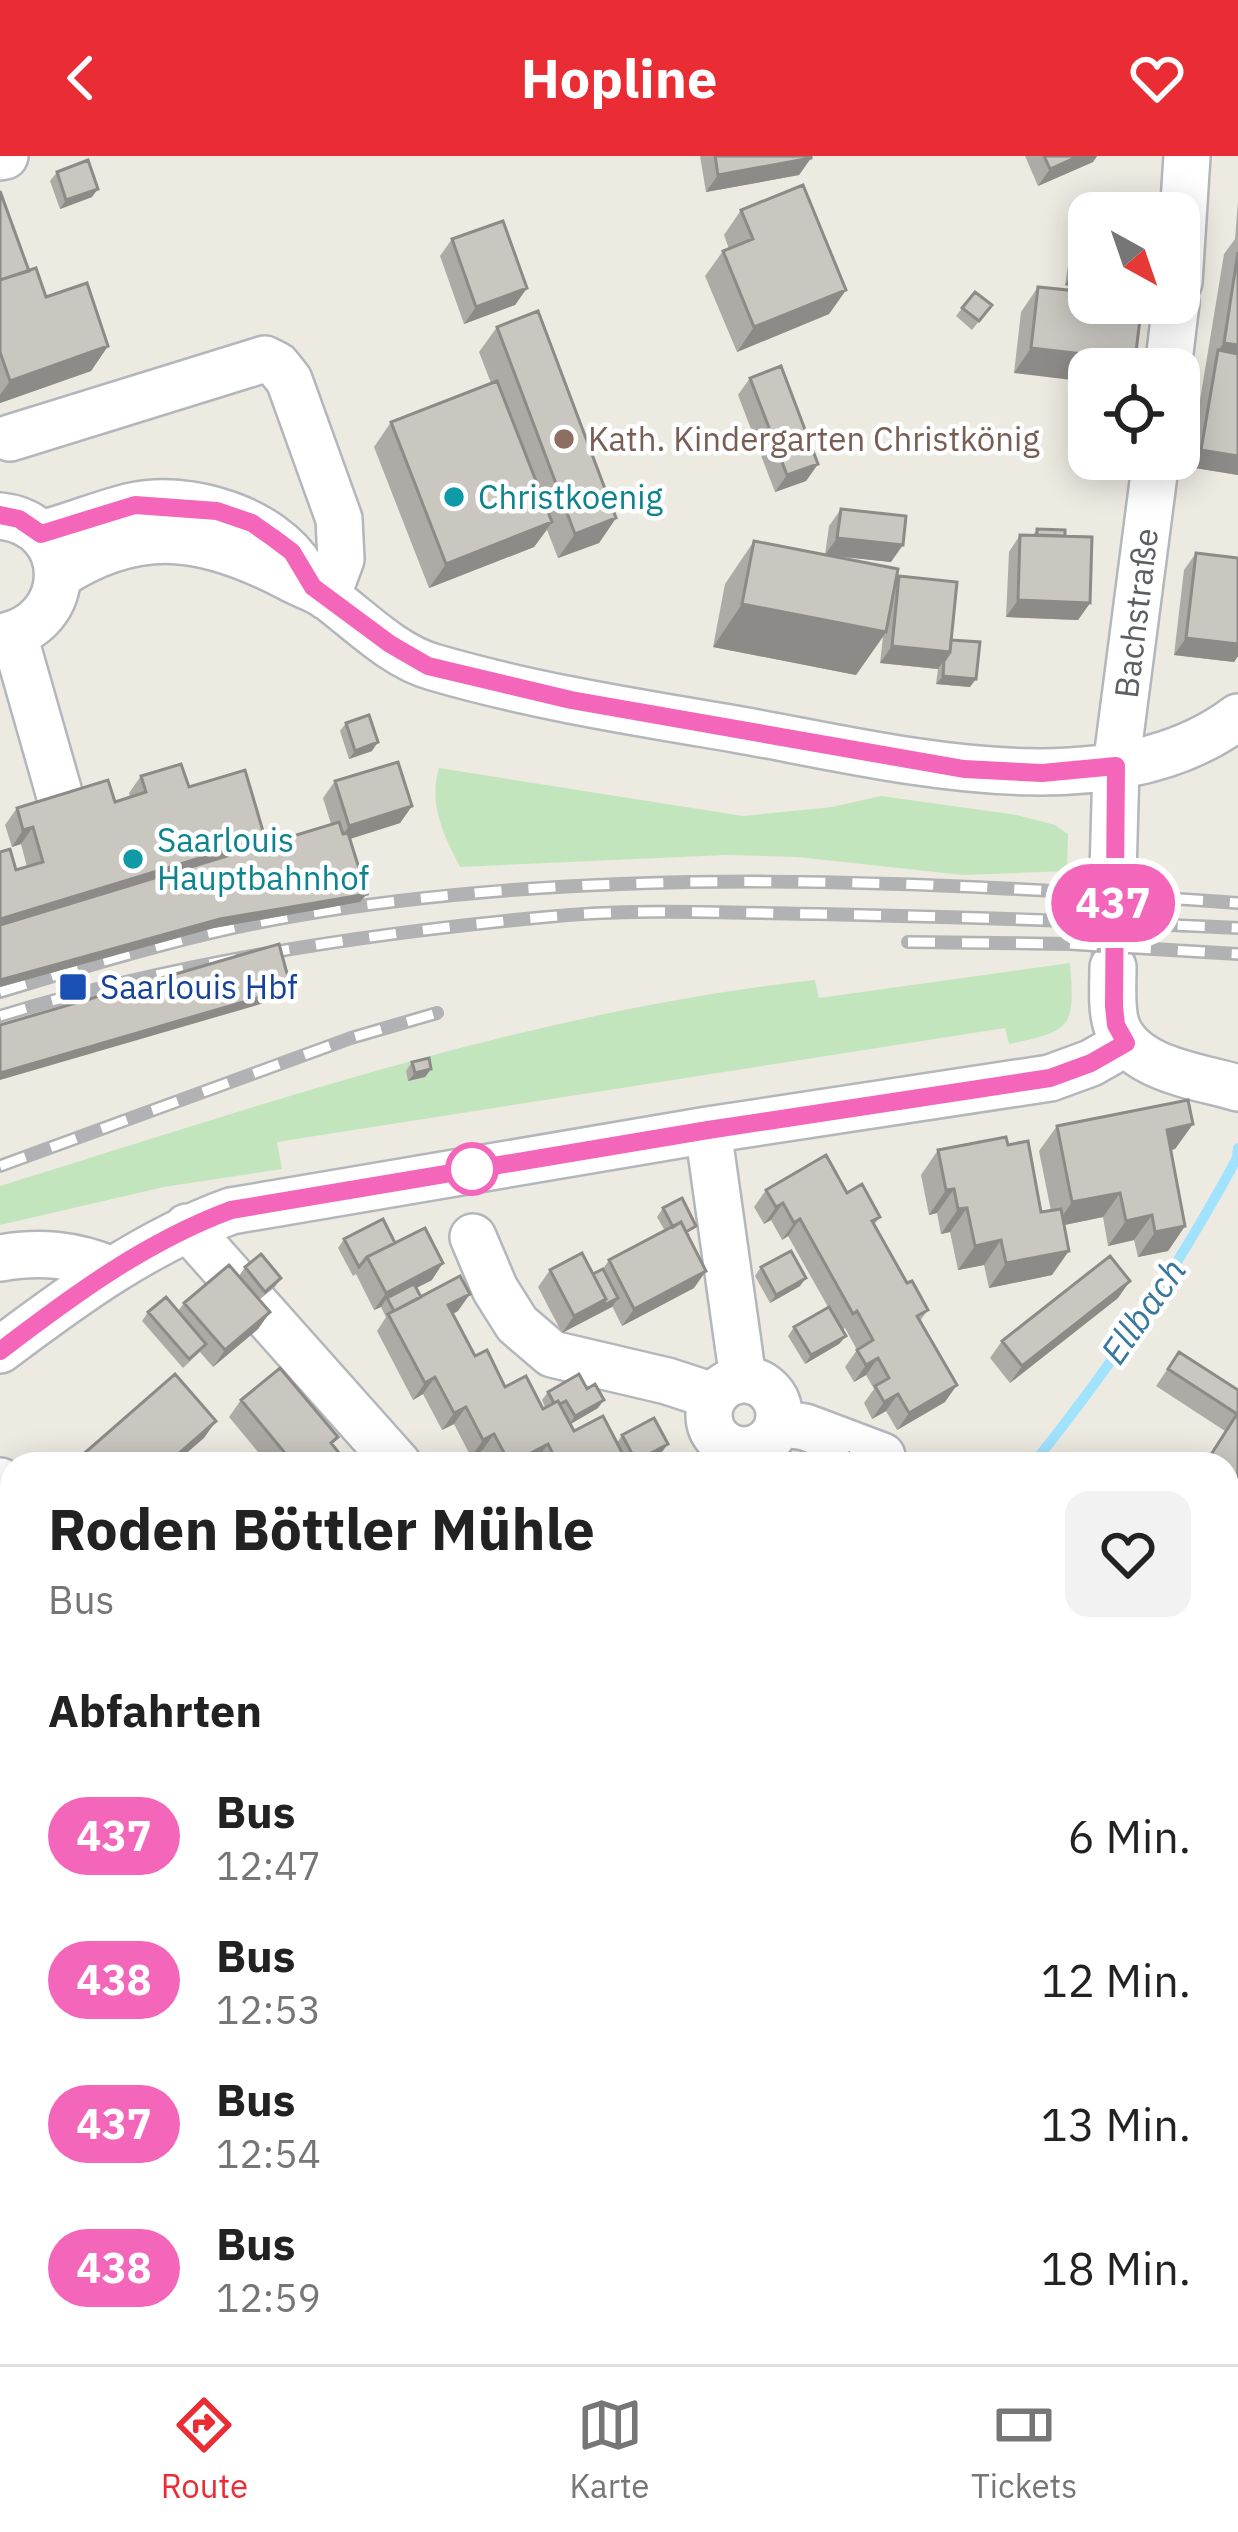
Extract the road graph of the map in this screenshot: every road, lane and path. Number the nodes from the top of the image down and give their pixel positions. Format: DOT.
graph roads {
  1 [pos="1187,156"];
  2 [pos="1185,192"];
  3 [pos="10,438"];
  4 [pos="1153,480"];
  5 [pos="0,515"];
  6 [pos="41,534"];
  7 [pos="58,577"];
  8 [pos="320,592"];
  9 [pos="7,636"];
  10 [pos="1238,717"];
  11 [pos="1116,766"];
  12 [pos="63,807"];
  13 [pos="1113,873"];
  14 [pos="1113,967"];
  15 [pos="1126,1043"];
  16 [pos="1232,1086"];
  17 [pos="708,1130"];
  18 [pos="187,1227"];
  19 [pos="473,1237"];
  20 [pos="0,1258"];
  21 [pos="112,1270"];
  22 [pos="0,1350"];
  23 [pos="728,1388"];
  24 [pos="778,1423"];
  25 [pos="387,1452"];
  26 [pos="733,1452"];
  27 [pos="749,1452"];
  28 [pos="871,1452"];
  1 -- 2 [label="street"];
  3 -- 8 [label="street"];
  4 -- 11 [label="street, Bachstraße"];
  5 -- 6 [label="street"];
  6 -- 7 [label="street"];
  6 -- 8 [label="street"];
  7 -- 8 [label="street"];
  7 -- 9 [label="street"];
  8 -- 11 [label="street"];
  9 -- 12 [label="street"];
  10 -- 11 [label="street"];
  11 -- 13 [label="street, Bachstraße"];
  14 -- 15 [label="street"];
  15 -- 16 [label="street"];
  15 -- 17 [label="street"];
  17 -- 18 [label="street"];
  17 -- 23 [label="street"];
  18 -- 21 [label="street"];
  18 -- 25 [label="street"];
  19 -- 23 [label="street"];
  20 -- 21 [label="street"];
  21 -- 22 [label="street"];
  23 -- 24 [label="street"];
  23 -- 26 [label="street"];
  24 -- 27 [label="street"];
  24 -- 28 [label="street"];
}
